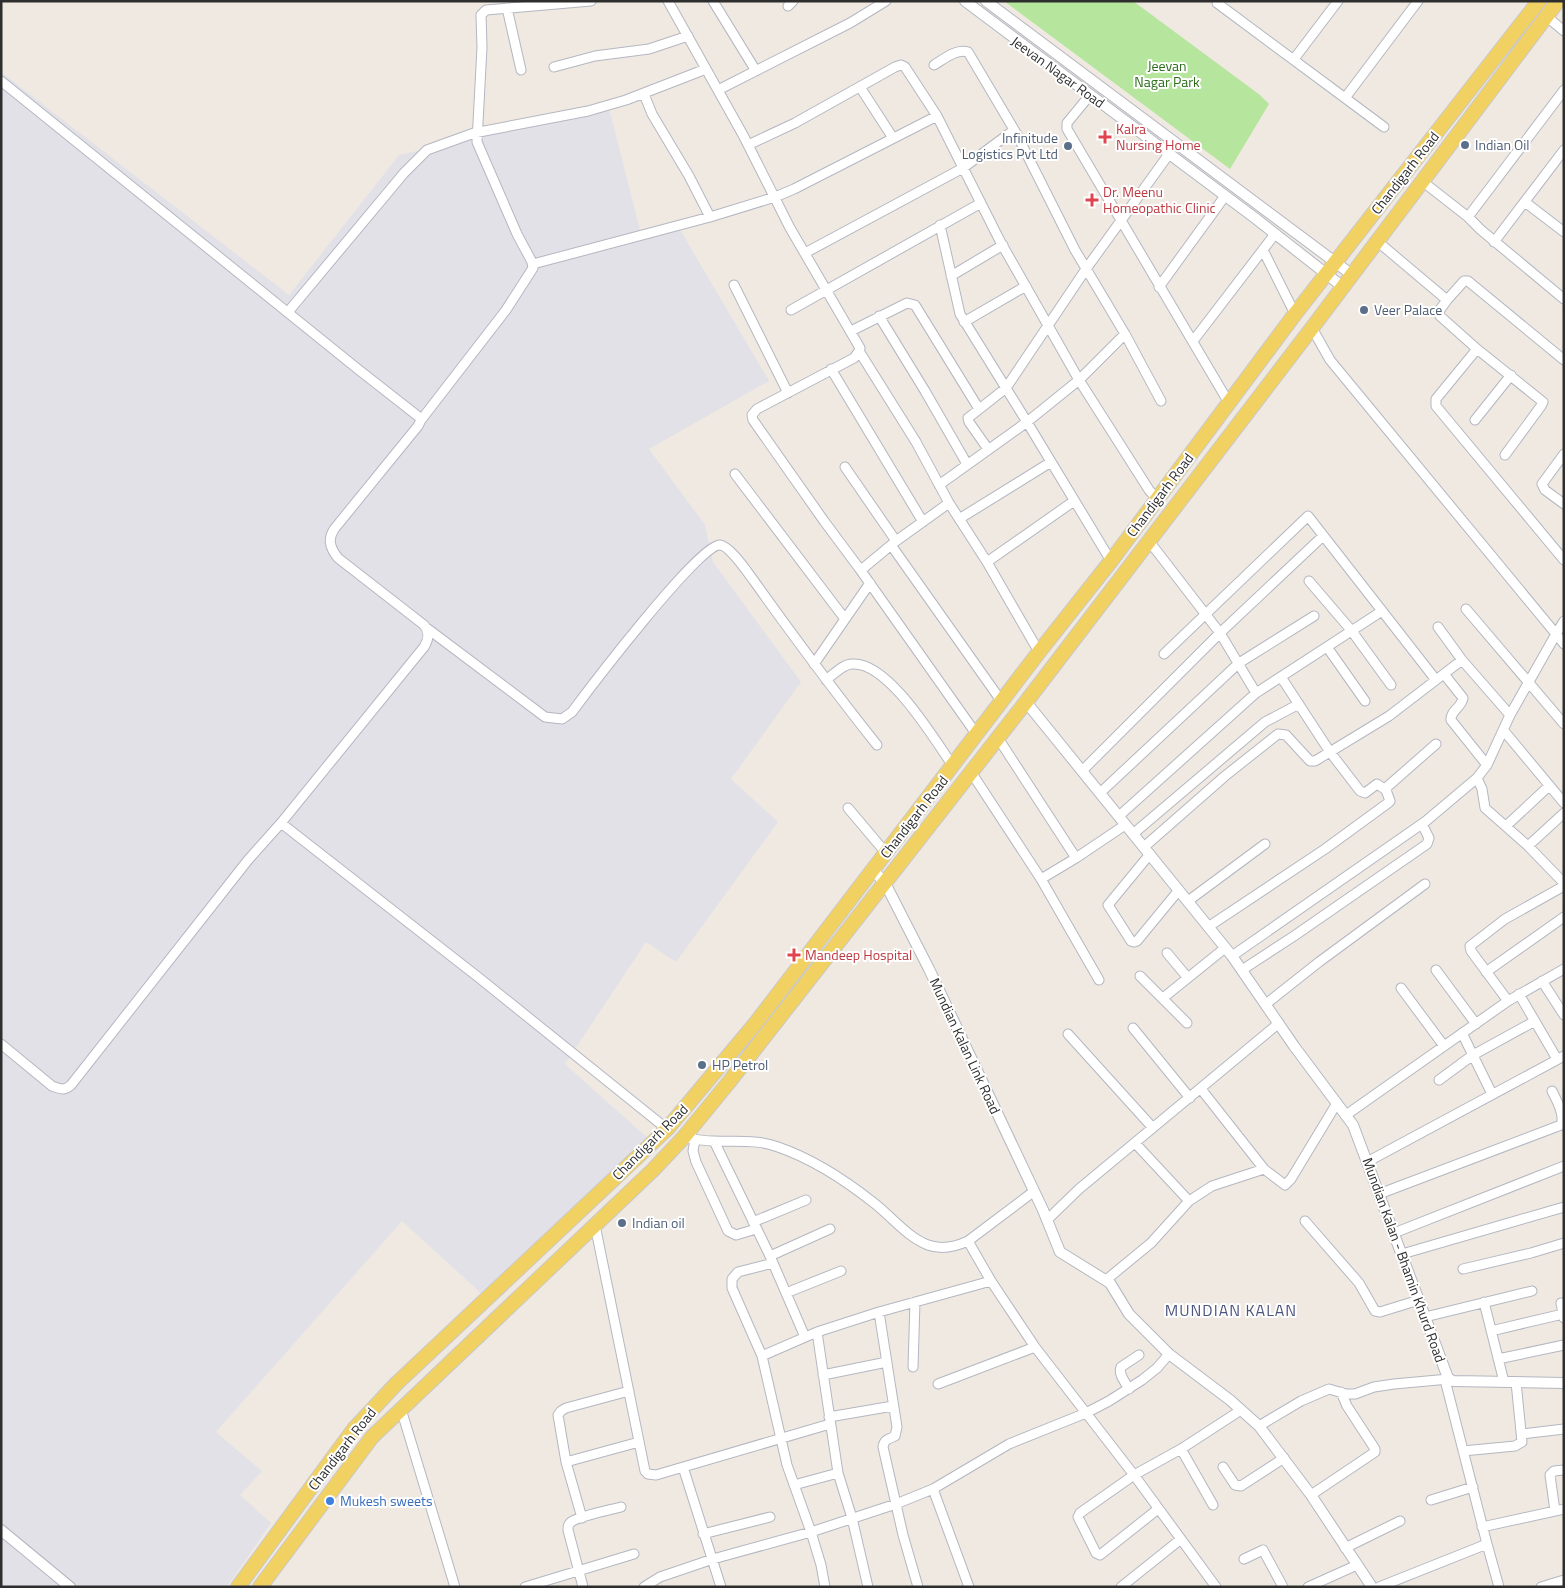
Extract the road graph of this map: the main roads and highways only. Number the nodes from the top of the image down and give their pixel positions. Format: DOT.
graph roads {
  1 [pos="1539,1"];
  2 [pos="1558,1"];
  3 [pos="238,1587"];
  4 [pos="260,1587"];
  1 -- 3 [label="main road, Chandigarh Road"];
  2 -- 4 [label="main road, Chandigarh Road"];
}
